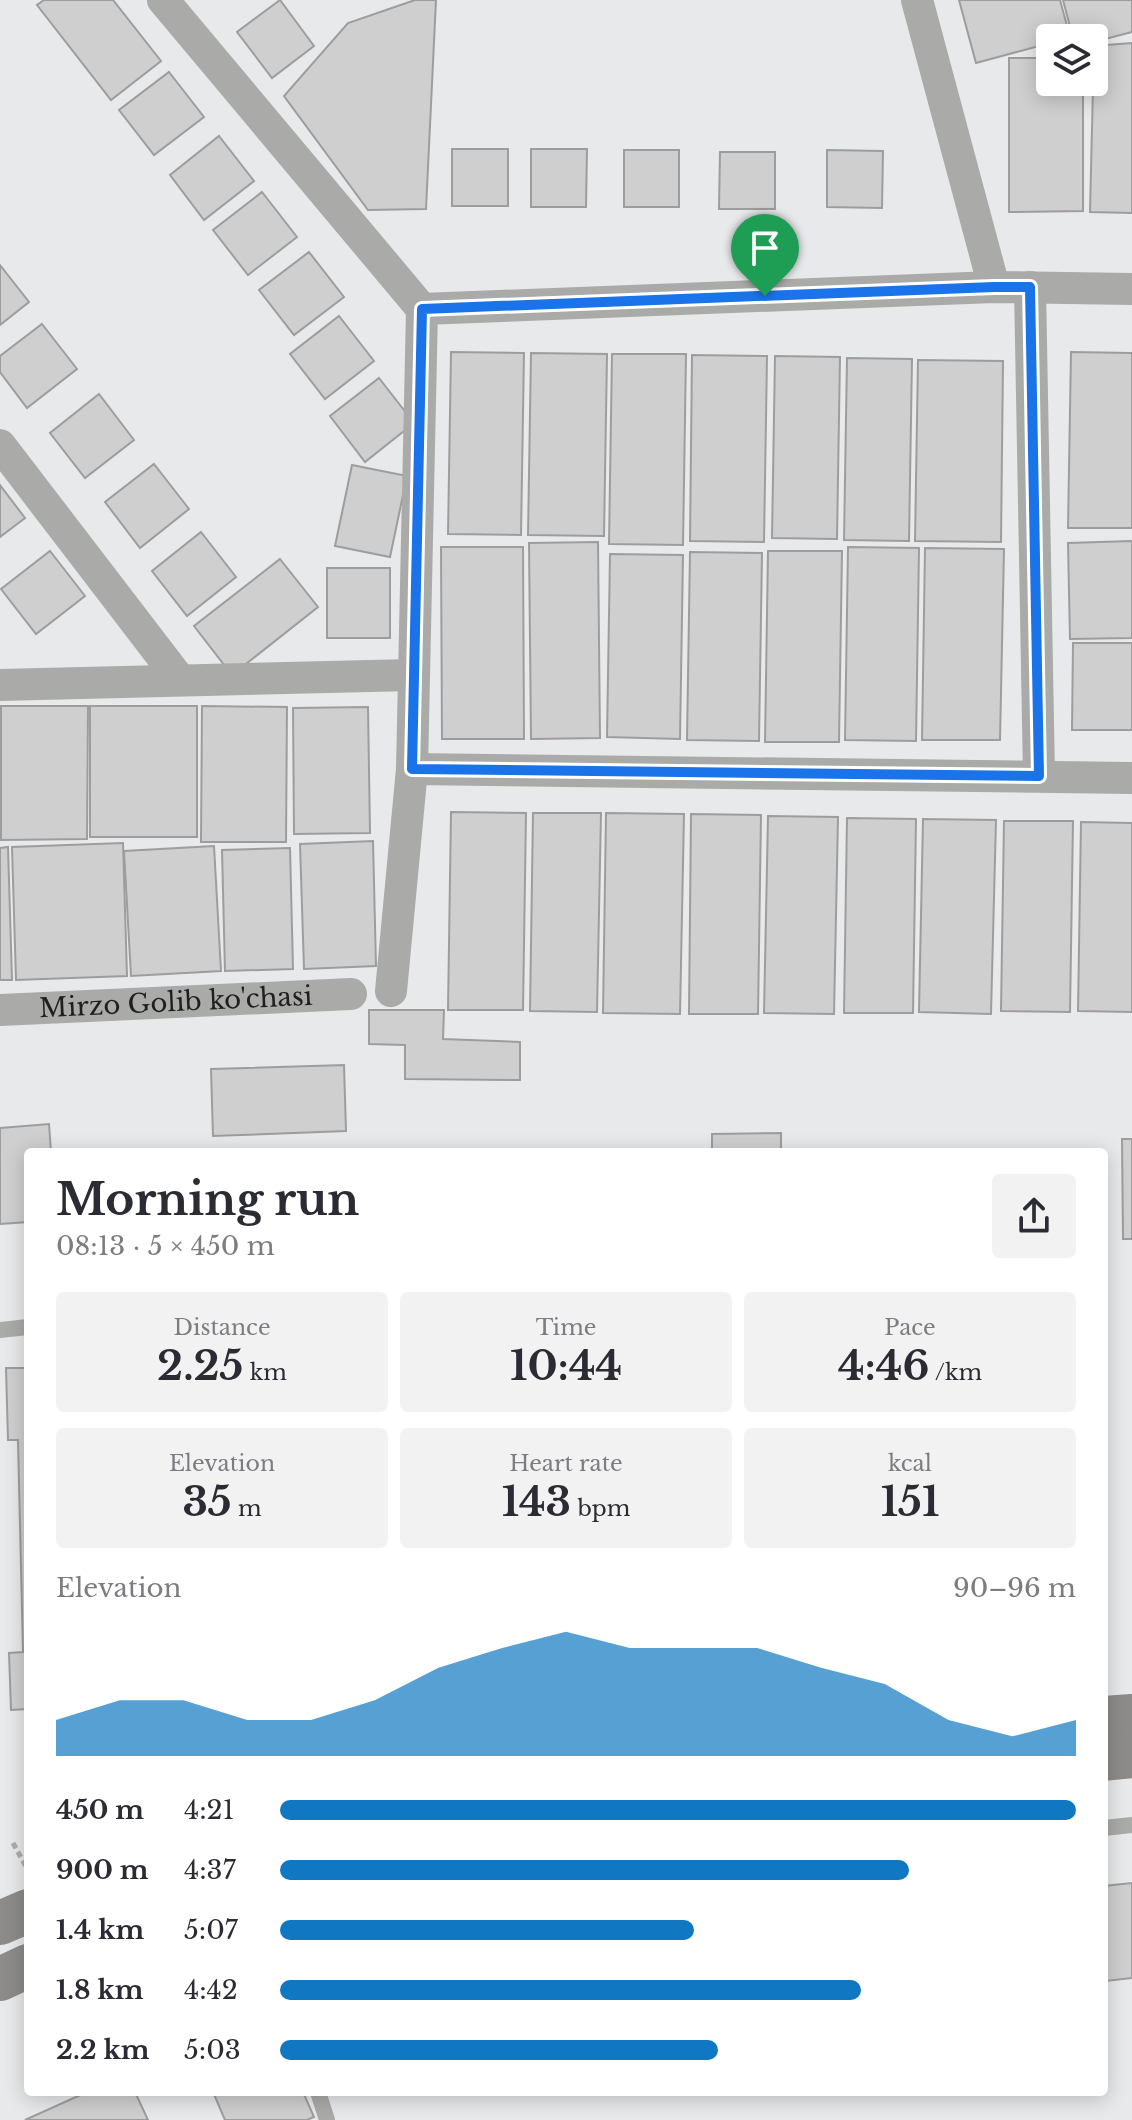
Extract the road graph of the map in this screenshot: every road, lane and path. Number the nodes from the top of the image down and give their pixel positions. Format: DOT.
graph roads {
  1 [pos="163,0"];
  2 [pos="917,0"];
  3 [pos="994,287"];
  4 [pos="1030,287"];
  5 [pos="1132,289"];
  6 [pos="422,309"];
  7 [pos="0,445"];
  8 [pos="413,675"];
  9 [pos="180,680"];
  10 [pos="0,685"];
  11 [pos="412,769"];
  12 [pos="1039,776"];
  13 [pos="1132,778"];
  14 [pos="391,991"];
  15 [pos="351,994"];
  16 [pos="0,1010"];
  17 [pos="24,1327"];
  18 [pos="0,1330"];
  19 [pos="1132,1716"];
  20 [pos="1108,1718"];
  21 [pos="1132,1756"];
  22 [pos="1108,1759"];
  23 [pos="1132,1825"];
  24 [pos="1108,1828"];
  25 [pos="13,1843"];
  26 [pos="24,1863"];
  27 [pos="24,1913"];
  28 [pos="0,1923"];
  29 [pos="24,1968"];
  30 [pos="0,1979"];
  31 [pos="319,2096"];
  32 [pos="327,2120"];
  1 -- 6 [label="street"];
  2 -- 3 [label="street"];
  3 -- 4 [label="street"];
  3 -- 6 [label="street"];
  4 -- 5 [label="street"];
  4 -- 12 [label="street"];
  6 -- 8 [label="street"];
  7 -- 9 [label="street"];
  8 -- 9 [label="street"];
  8 -- 11 [label="street"];
  9 -- 10 [label="street"];
  11 -- 12 [label="street"];
  11 -- 14 [label="street"];
  12 -- 13 [label="street"];
  15 -- 16 [label="street, Mirzo Golib ko'chasi"];
  17 -- 18 [label="lane"];
  19 -- 20 [label="main road"];
  21 -- 22 [label="main road"];
  23 -- 24 [label="lane"];
  25 -- 26 [label="path"];
  27 -- 28 [label="main road"];
  29 -- 30 [label="main road"];
  31 -- 32 [label="lane"];
}
